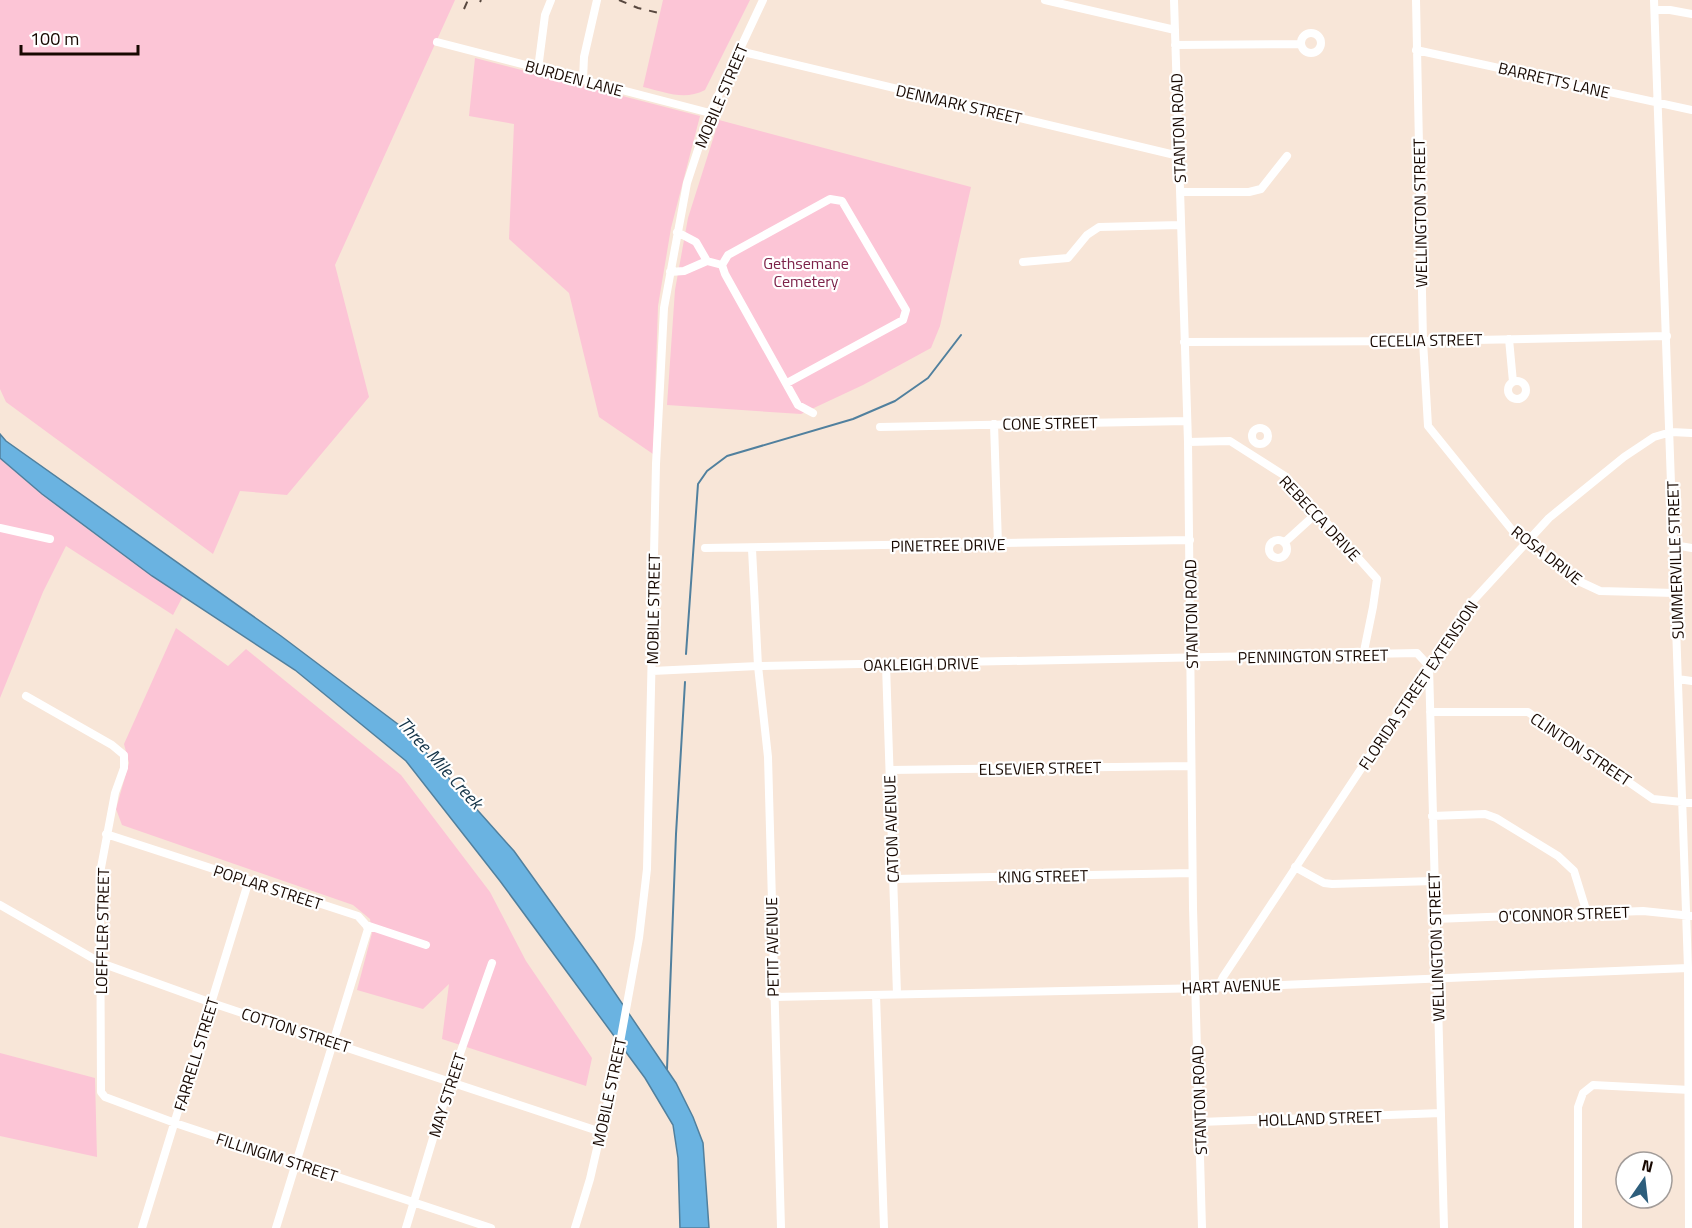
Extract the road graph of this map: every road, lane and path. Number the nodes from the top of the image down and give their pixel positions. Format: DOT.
graph roads {
  1 [pos="551,0"];
  2 [pos="597,0"];
  3 [pos="763,0"];
  4 [pos="1045,0"];
  5 [pos="1174,0"];
  6 [pos="1416,0"];
  7 [pos="1654,0"];
  8 [pos="1655,10"];
  9 [pos="1692,14"];
  10 [pos="1175,30"];
  11 [pos="437,42"];
  12 [pos="1302,44"];
  13 [pos="1175,45"];
  14 [pos="1416,50"];
  15 [pos="739,51"];
  16 [pos="538,69"];
  17 [pos="583,80"];
  18 [pos="1659,104"];
  19 [pos="1692,110"];
  20 [pos="710,113"];
  21 [pos="1179,156"];
  22 [pos="1287,156"];
  23 [pos="1180,192"];
  24 [pos="1181,225"];
  25 [pos="677,232"];
  26 [pos="706,261"];
  27 [pos="1023,262"];
  28 [pos="722,265"];
  29 [pos="670,272"];
  30 [pos="1667,336"];
  31 [pos="1509,339"];
  32 [pos="1423,341"];
  33 [pos="1184,342"];
  34 [pos="1513,382"];
  35 [pos="787,383"];
  36 [pos="813,413"];
  37 [pos="1187,421"];
  38 [pos="994,424"];
  39 [pos="1428,426"];
  40 [pos="880,427"];
  41 [pos="1671,432"];
  42 [pos="1692,432"];
  43 [pos="1252,439"];
  44 [pos="1230,441"];
  45 [pos="1188,442"];
  46 [pos="1318,512"];
  47 [pos="0,528"];
  48 [pos="50,539"];
  49 [pos="1190,540"];
  50 [pos="1284,542"];
  51 [pos="1527,542"];
  52 [pos="998,544"];
  53 [pos="1674,545"];
  54 [pos="705,548"];
  55 [pos="1692,548"];
  56 [pos="752,549"];
  57 [pos="1675,593"];
  58 [pos="1363,656"];
  59 [pos="1191,658"];
  60 [pos="886,664"];
  61 [pos="758,666"];
  62 [pos="1430,666"];
  63 [pos="652,671"];
  64 [pos="1678,679"];
  65 [pos="1692,681"];
  66 [pos="26,696"];
  67 [pos="1430,712"];
  68 [pos="1191,766"];
  69 [pos="890,770"];
  70 [pos="1687,802"];
  71 [pos="1432,816"];
  72 [pos="106,834"];
  73 [pos="1296,867"];
  74 [pos="1192,873"];
  75 [pos="893,879"];
  76 [pos="249,880"];
  77 [pos="1434,881"];
  78 [pos="0,905"];
  79 [pos="1587,913"];
  80 [pos="1689,915"];
  81 [pos="1435,919"];
  82 [pos="366,925"];
  83 [pos="426,945"];
  84 [pos="101,963"];
  85 [pos="492,963"];
  86 [pos="1688,968"];
  87 [pos="1437,977"];
  88 [pos="1218,987"];
  89 [pos="1196,988"];
  90 [pos="897,994"];
  91 [pos="876,995"];
  92 [pos="773,997"];
  93 [pos="212,1003"];
  94 [pos="1691,1034"];
  95 [pos="334,1043"];
  96 [pos="101,1056"];
  97 [pos="450,1082"];
  98 [pos="1690,1090"];
  99 [pos="1441,1113"];
  100 [pos="1200,1122"];
  101 [pos="175,1124"];
  102 [pos="601,1132"];
  103 [pos="296,1164"];
  104 [pos="1691,1190"];
  105 [pos="414,1202"];
  106 [pos="142,1228"];
  107 [pos="276,1228"];
  108 [pos="406,1228"];
  109 [pos="491,1228"];
  110 [pos="575,1228"];
  111 [pos="780,1228"];
  112 [pos="884,1228"];
  113 [pos="1202,1228"];
  114 [pos="1444,1228"];
  115 [pos="1578,1228"];
  116 [pos="1689,1228"];
  1 -- 16 [label="street"];
  2 -- 17 [label="street"];
  3 -- 15 [label="street, MOBILE STREET"];
  4 -- 10 [label="street"];
  5 -- 10 [label="street, STANTON ROAD"];
  6 -- 14 [label="street, WELLINGTON STREET"];
  7 -- 8 [label="street, SUMMERVILLE STREET"];
  8 -- 9 [label="street"];
  8 -- 18 [label="street, SUMMERVILLE STREET"];
  10 -- 13 [label="street, STANTON ROAD"];
  11 -- 16 [label="street, BURDEN LANE"];
  12 -- 13 [label="street"];
  13 -- 21 [label="street, STANTON ROAD"];
  14 -- 18 [label="street, BARRETTS LANE"];
  14 -- 32 [label="street, WELLINGTON STREET"];
  15 -- 20 [label="street, MOBILE STREET"];
  15 -- 21 [label="street, DENMARK STREET"];
  16 -- 17 [label="street, BURDEN LANE"];
  17 -- 20 [label="street, BURDEN LANE"];
  18 -- 19 [label="street, BARRETTS LANE"];
  18 -- 30 [label="street, SUMMERVILLE STREET"];
  20 -- 25 [label="street, MOBILE STREET"];
  21 -- 23 [label="street, STANTON ROAD"];
  22 -- 23 [label="street"];
  23 -- 24 [label="street, STANTON ROAD"];
  24 -- 27 [label="street"];
  24 -- 33 [label="street, STANTON ROAD"];
  25 -- 26 [label="street"];
  25 -- 29 [label="street, MOBILE STREET"];
  26 -- 28 [label="street"];
  26 -- 29 [label="street"];
  28 -- 35 [label="street"];
  28 -- 35 [label="street"];
  29 -- 63 [label="street, MOBILE STREET"];
  30 -- 31 [label="street, CECELIA STREET"];
  30 -- 41 [label="street, SUMMERVILLE STREET"];
  31 -- 32 [label="street, CECELIA STREET"];
  31 -- 34 [label="street"];
  32 -- 33 [label="street, CECELIA STREET"];
  32 -- 39 [label="street, WELLINGTON STREET"];
  33 -- 37 [label="street, STANTON ROAD"];
  35 -- 36 [label="street"];
  37 -- 38 [label="street, CONE STREET"];
  37 -- 45 [label="street, STANTON ROAD"];
  38 -- 40 [label="street, CONE STREET"];
  38 -- 52 [label="street"];
  39 -- 51 [label="street, ROSA DRIVE"];
  41 -- 42 [label="street"];
  41 -- 51 [label="street, FLORIDA STREET EXTENSION"];
  41 -- 53 [label="street, SUMMERVILLE STREET"];
  43 -- 44 [label="street"];
  44 -- 45 [label="street"];
  44 -- 46 [label="street, REBECCA DRIVE"];
  45 -- 49 [label="street, STANTON ROAD"];
  46 -- 50 [label="street"];
  46 -- 58 [label="street, REBECCA DRIVE"];
  47 -- 48 [label="street"];
  49 -- 52 [label="street, PINETREE DRIVE"];
  49 -- 59 [label="street, STANTON ROAD"];
  51 -- 57 [label="street, ROSA DRIVE"];
  51 -- 62 [label="street, FLORIDA STREET EXTENSION"];
  52 -- 56 [label="street, PINETREE DRIVE"];
  53 -- 55 [label="street"];
  53 -- 57 [label="street, SUMMERVILLE STREET"];
  54 -- 56 [label="street, PINETREE DRIVE"];
  56 -- 61 [label="street, PETIT AVENUE"];
  57 -- 64 [label="street, SUMMERVILLE STREET"];
  58 -- 59 [label="street, PENNINGTON STREET"];
  58 -- 62 [label="street, PENNINGTON STREET"];
  59 -- 60 [label="street, OAKLEIGH DRIVE"];
  59 -- 68 [label="street, STANTON ROAD"];
  60 -- 61 [label="street, OAKLEIGH DRIVE"];
  60 -- 69 [label="street, CATON AVENUE"];
  61 -- 63 [label="street, OAKLEIGH DRIVE"];
  61 -- 92 [label="street, PETIT AVENUE"];
  62 -- 67 [label="street, WELLINGTON STREET"];
  62 -- 73 [label="street, FLORIDA STREET EXTENSION"];
  63 -- 102 [label="street, MOBILE STREET"];
  64 -- 65 [label="street"];
  64 -- 70 [label="street, SUMMERVILLE STREET"];
  66 -- 72 [label="street, LOEFFLER STREET"];
  67 -- 70 [label="street, CLINTON STREET"];
  67 -- 71 [label="street, WELLINGTON STREET"];
  68 -- 69 [label="street, ELSEVIER STREET"];
  68 -- 74 [label="street, STANTON ROAD"];
  69 -- 75 [label="street, CATON AVENUE"];
  70 -- 80 [label="street, SUMMERVILLE STREET"];
  71 -- 77 [label="street, WELLINGTON STREET"];
  71 -- 79 [label="street"];
  72 -- 76 [label="street, POPLAR STREET"];
  72 -- 84 [label="street, LOEFFLER STREET"];
  73 -- 77 [label="street"];
  73 -- 88 [label="street, FLORIDA STREET EXTENSION"];
  74 -- 75 [label="street, KING STREET"];
  74 -- 89 [label="street, STANTON ROAD"];
  75 -- 90 [label="street, CATON AVENUE"];
  76 -- 82 [label="street, POPLAR STREET"];
  76 -- 93 [label="street, FARRELL STREET"];
  77 -- 81 [label="street, WELLINGTON STREET"];
  78 -- 84 [label="street, COTTON STREET"];
  79 -- 80 [label="street, O'CONNOR STREET"];
  79 -- 81 [label="street, O'CONNOR STREET"];
  80 -- 86 [label="street, SUMMERVILLE STREET"];
  81 -- 87 [label="street, WELLINGTON STREET"];
  82 -- 83 [label="street, POPLAR STREET"];
  82 -- 95 [label="street"];
  84 -- 93 [label="street, COTTON STREET"];
  84 -- 96 [label="street, LOEFFLER STREET"];
  85 -- 97 [label="street, MAY STREET"];
  86 -- 87 [label="street, HART AVENUE"];
  86 -- 94 [label="street, SUMMERVILLE STREET"];
  87 -- 88 [label="street, HART AVENUE"];
  87 -- 99 [label="street, WELLINGTON STREET"];
  88 -- 89 [label="street, HART AVENUE"];
  89 -- 90 [label="street, HART AVENUE"];
  89 -- 100 [label="street, STANTON ROAD"];
  90 -- 91 [label="street, HART AVENUE"];
  91 -- 92 [label="street, HART AVENUE"];
  91 -- 112 [label="street"];
  92 -- 111 [label="street, PETIT AVENUE"];
  93 -- 95 [label="street, COTTON STREET"];
  93 -- 101 [label="street, FARRELL STREET"];
  94 -- 98 [label="street, SUMMERVILLE STREET"];
  95 -- 97 [label="street, COTTON STREET"];
  95 -- 103 [label="street"];
  96 -- 101 [label="street, FILLINGIM STREET"];
  97 -- 102 [label="street, COTTON STREET"];
  97 -- 105 [label="street, MAY STREET"];
  98 -- 104 [label="street, SUMMERVILLE STREET"];
  98 -- 115 [label="street"];
  99 -- 100 [label="street, HOLLAND STREET"];
  99 -- 114 [label="street, WELLINGTON STREET"];
  100 -- 113 [label="street, STANTON ROAD"];
  101 -- 103 [label="street, FILLINGIM STREET"];
  101 -- 106 [label="street, FARRELL STREET"];
  102 -- 110 [label="street, MOBILE STREET"];
  103 -- 105 [label="street, FILLINGIM STREET"];
  103 -- 107 [label="street"];
  104 -- 116 [label="street, SUMMERVILLE STREET"];
  105 -- 108 [label="street, MAY STREET"];
  105 -- 109 [label="street, FILLINGIM STREET"];
}
